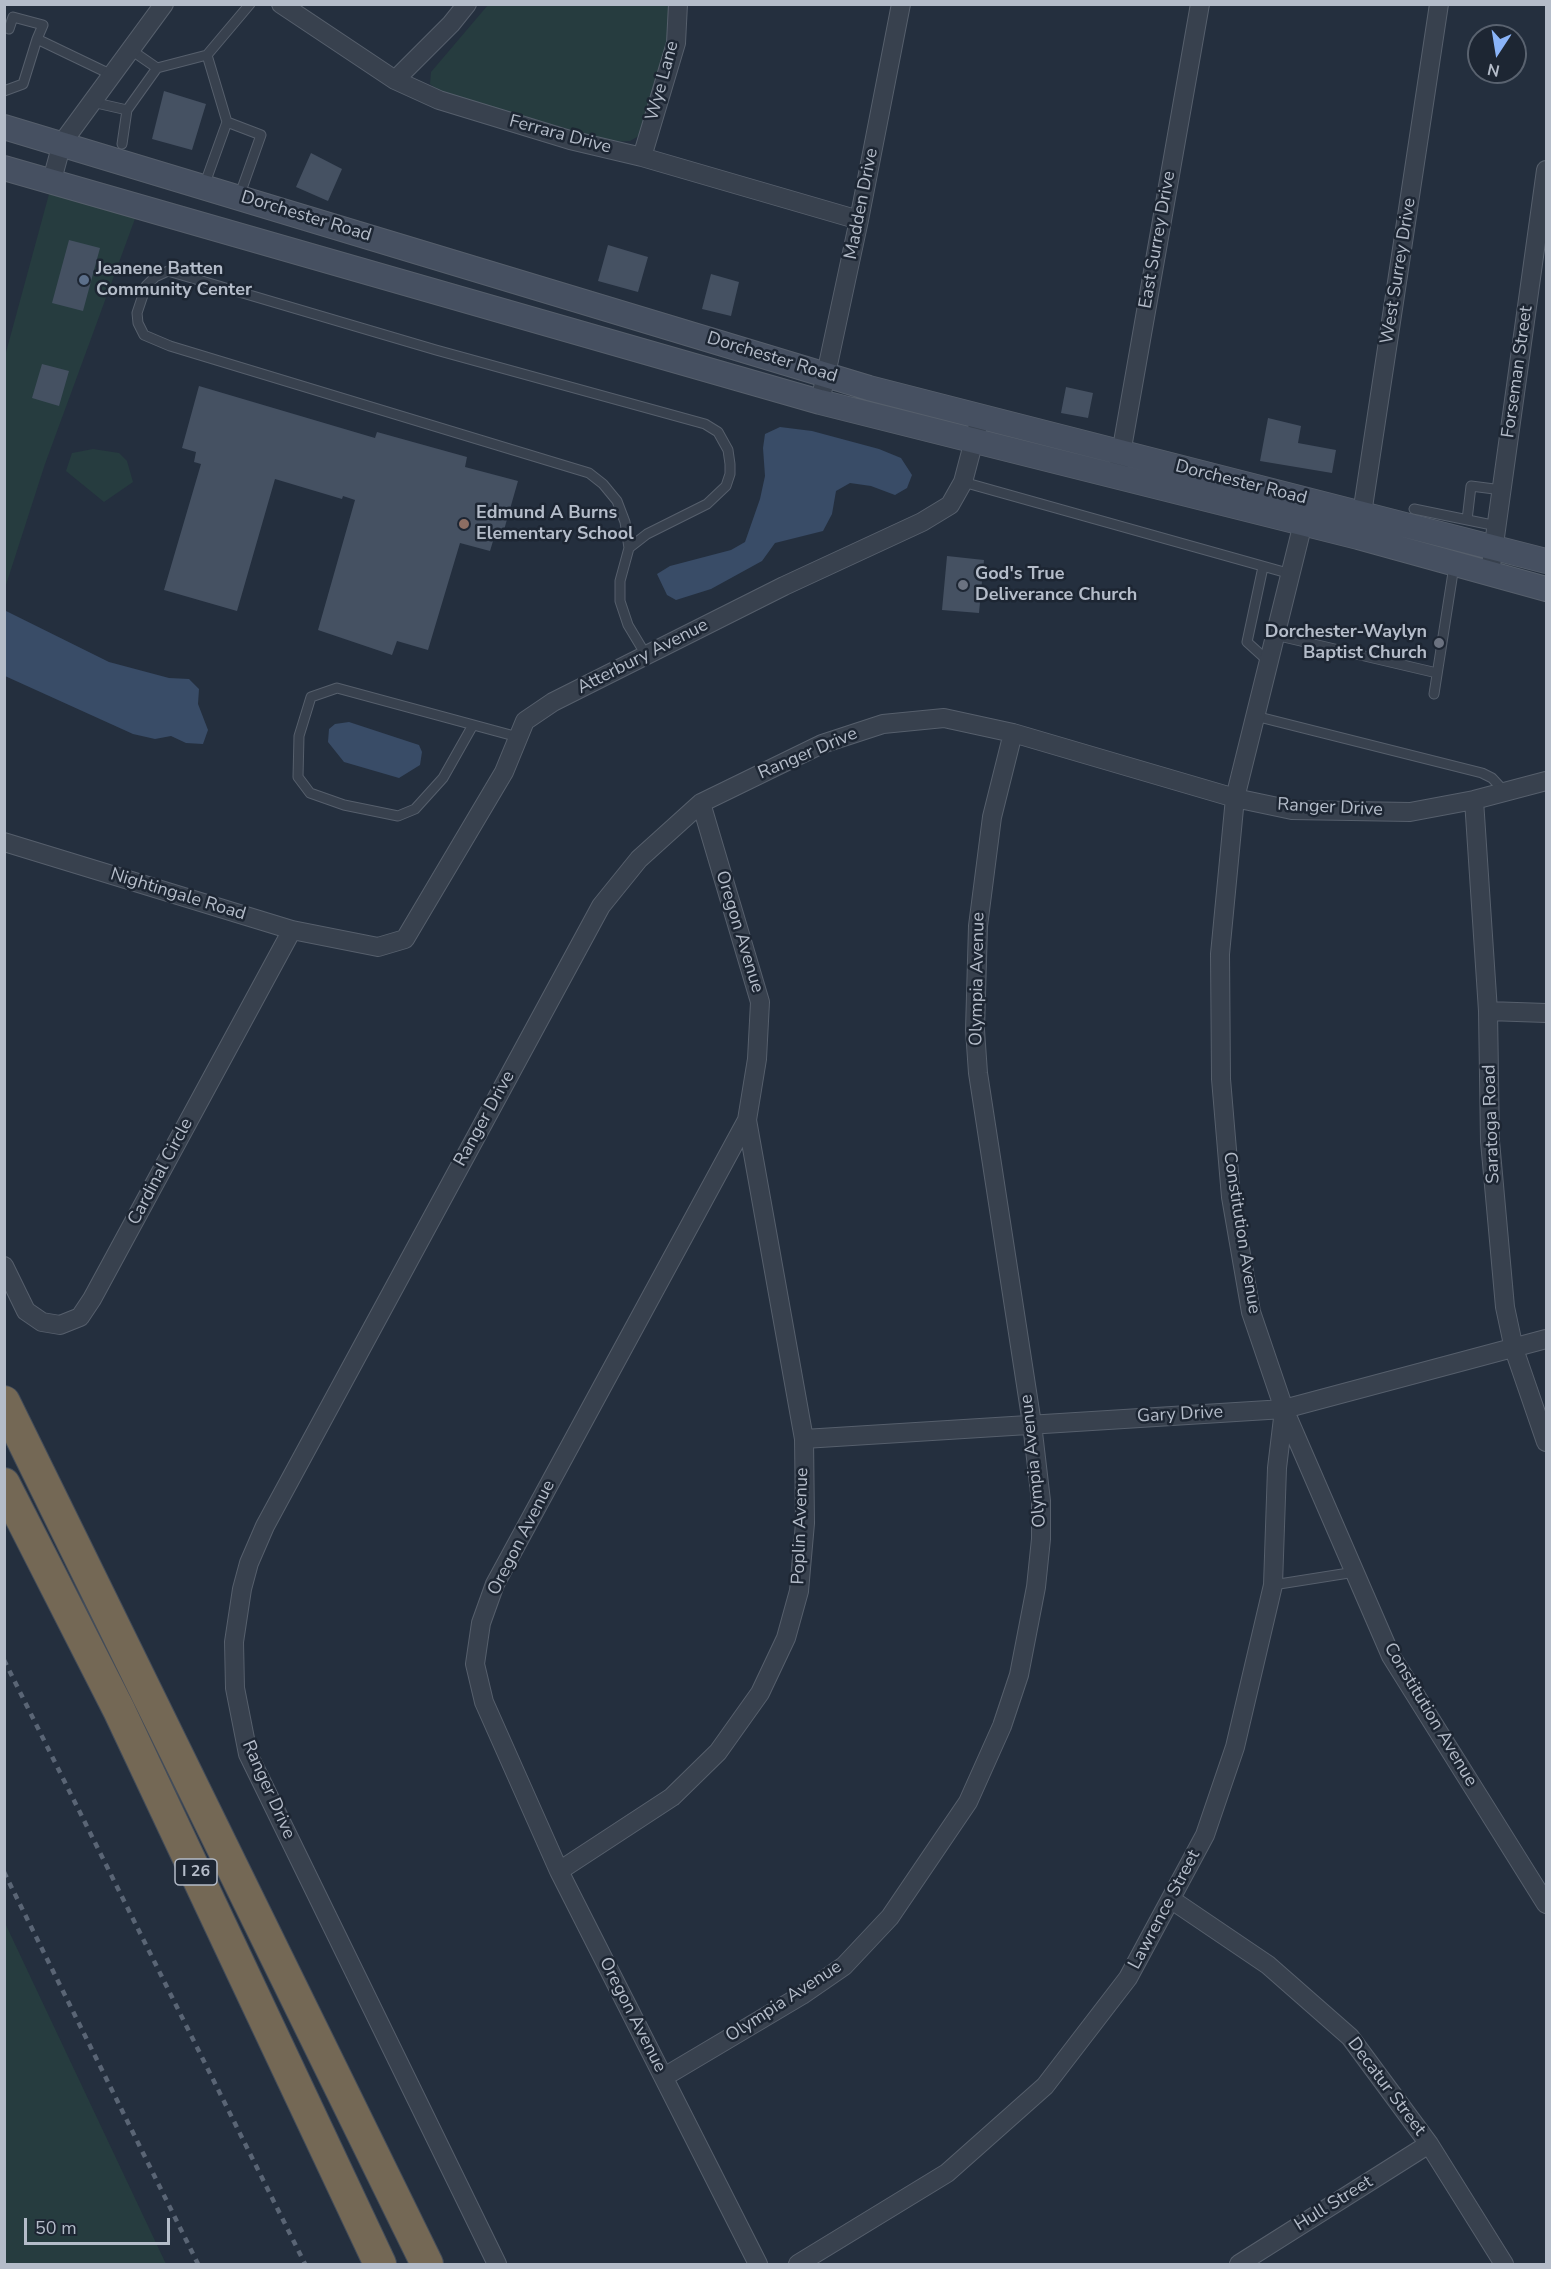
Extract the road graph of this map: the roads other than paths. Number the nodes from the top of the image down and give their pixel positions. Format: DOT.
graph roads {
  1 [pos="164,4"];
  2 [pos="250,4"];
  3 [pos="281,4"];
  4 [pos="467,4"];
  5 [pos="678,4"];
  6 [pos="901,4"];
  7 [pos="1200,4"];
  8 [pos="1439,4"];
  9 [pos="9,29"];
  10 [pos="37,39"];
  11 [pos="131,50"];
  12 [pos="207,55"];
  13 [pos="157,68"];
  14 [pos="112,75"];
  15 [pos="395,80"];
  16 [pos="4,91"];
  17 [pos="92,102"];
  18 [pos="127,110"];
  19 [pos="227,122"];
  20 [pos="4,127"];
  21 [pos="62,144"];
  22 [pos="122,144"];
  23 [pos="642,157"];
  24 [pos="4,168"];
  25 [pos="1546,170"];
  26 [pos="52,180"];
  27 [pos="204,186"];
  28 [pos="239,197"];
  29 [pos="860,220"];
  30 [pos="826,374"];
  31 [pos="820,402"];
  32 [pos="979,416"];
  33 [pos="975,441"];
  34 [pos="1119,464"];
  35 [pos="963,482"];
  36 [pos="1502,490"];
  37 [pos="1309,500"];
  38 [pos="1414,509"];
  39 [pos="1363,514"];
  40 [pos="1467,520"];
  41 [pos="1303,525"];
  42 [pos="1358,537"];
  43 [pos="1495,537"];
  44 [pos="629,548"];
  45 [pos="1546,561"];
  46 [pos="1455,564"];
  47 [pos="1263,567"];
  48 [pos="1490,573"];
  49 [pos="1290,574"];
  50 [pos="1546,589"];
  51 [pos="1275,635"];
  52 [pos="646,655"];
  53 [pos="1269,662"];
  54 [pos="1437,673"];
  55 [pos="1434,694"];
  56 [pos="1255,717"];
  57 [pos="473,725"];
  58 [pos="1013,733"];
  59 [pos="518,737"];
  60 [pos="1546,781"];
  61 [pos="1504,792"];
  62 [pos="1235,798"];
  63 [pos="1474,800"];
  64 [pos="701,803"];
  65 [pos="4,842"];
  66 [pos="292,930"];
  67 [pos="352,941"];
  68 [pos="1488,1011"];
  69 [pos="1546,1013"];
  70 [pos="747,1120"];
  71 [pos="4,1266"];
  72 [pos="1546,1339"];
  73 [pos="1514,1349"];
  74 [pos="4,1402"];
  75 [pos="1284,1409"];
  76 [pos="1032,1424"];
  77 [pos="804,1439"];
  78 [pos="1546,1442"];
  79 [pos="4,1484"];
  80 [pos="1355,1572"];
  81 [pos="1273,1585"];
  82 [pos="560,1872"];
  83 [pos="1172,1900"];
  84 [pos="1546,1904"];
  85 [pos="664,2077"];
  86 [pos="1429,2145"];
  87 [pos="380,2265"];
  88 [pos="427,2265"];
  89 [pos="497,2265"];
  90 [pos="758,2265"];
  91 [pos="798,2265"];
  92 [pos="1239,2265"];
  93 [pos="1504,2265"];
  1 -- 11 [label="street"];
  2 -- 12 [label="lane"];
  3 -- 15 [label="street, Ferrara Drive"];
  4 -- 15 [label="street"];
  5 -- 23 [label="street, Wye Lane"];
  6 -- 29 [label="street, Madden Drive"];
  7 -- 34 [label="street, East Surrey Drive"];
  8 -- 39 [label="street, West Surrey Drive"];
  9 -- 10 [label="lane"];
  10 -- 14 [label="lane"];
  10 -- 16 [label="lane"];
  11 -- 13 [label="lane"];
  11 -- 14 [label="street"];
  12 -- 13 [label="lane"];
  12 -- 19 [label="lane"];
  13 -- 18 [label="lane"];
  14 -- 17 [label="street"];
  15 -- 23 [label="street, Ferrara Drive"];
  17 -- 18 [label="lane"];
  17 -- 21 [label="street"];
  18 -- 22 [label="lane"];
  19 -- 27 [label="lane"];
  19 -- 28 [label="lane"];
  20 -- 21 [label="main road, Dorchester Road"];
  21 -- 26 [label="street"];
  21 -- 27 [label="main road, Dorchester Road"];
  23 -- 29 [label="street, Ferrara Drive"];
  24 -- 26 [label="main road, Dorchester Road"];
  25 -- 36 [label="street, Forseman Street"];
  26 -- 31 [label="main road, Dorchester Road"];
  27 -- 28 [label="main road, Dorchester Road"];
  28 -- 30 [label="main road, Dorchester Road"];
  29 -- 30 [label="street, Madden Drive"];
  30 -- 31 [label="street, Madden Drive"];
  30 -- 32 [label="main road, Dorchester Road"];
  31 -- 33 [label="main road, Dorchester Road"];
  32 -- 33 [label="street, Atterbury Avenue"];
  32 -- 34 [label="main road, Dorchester Road"];
  33 -- 34 [label="main road, Dorchester Road"];
  33 -- 35 [label="street, Atterbury Avenue"];
  34 -- 37 [label="main road, Dorchester Road"];
  34 -- 41 [label="main road, Dorchester Road"];
  35 -- 47 [label="lane"];
  35 -- 52 [label="street, Atterbury Avenue"];
  36 -- 40 [label="lane"];
  36 -- 43 [label="street, Forseman Street"];
  37 -- 39 [label="main road, Dorchester Road"];
  37 -- 41 [label="street, Constitution Avenue"];
  38 -- 40 [label="lane"];
  39 -- 42 [label="street, West Surrey Drive"];
  39 -- 43 [label="main road, Dorchester Road"];
  40 -- 43 [label="lane"];
  41 -- 42 [label="main road, Dorchester Road"];
  41 -- 49 [label="street, Constitution Avenue"];
  42 -- 46 [label="main road, Dorchester Road"];
  43 -- 45 [label="main road, Dorchester Road"];
  43 -- 48 [label="street, Forseman Street"];
  44 -- 44 [label="lane"];
  44 -- 52 [label="lane"];
  46 -- 48 [label="main road, Dorchester Road"];
  46 -- 54 [label="lane"];
  47 -- 49 [label="lane"];
  47 -- 53 [label="lane"];
  48 -- 50 [label="main road, Dorchester Road"];
  49 -- 51 [label="street, Constitution Avenue"];
  51 -- 53 [label="street, Constitution Avenue"];
  51 -- 54 [label="lane"];
  52 -- 59 [label="street, Atterbury Avenue"];
  53 -- 56 [label="street, Constitution Avenue"];
  54 -- 55 [label="lane"];
  56 -- 61 [label="lane"];
  56 -- 62 [label="street, Constitution Avenue"];
  57 -- 57 [label="lane"];
  57 -- 59 [label="lane"];
  58 -- 62 [label="street, Ranger Drive"];
  58 -- 64 [label="street, Ranger Drive"];
  58 -- 76 [label="street, Olympia Avenue"];
  59 -- 67 [label="street, Atterbury Avenue"];
  60 -- 61 [label="street, Ranger Drive"];
  61 -- 63 [label="street, Ranger Drive"];
  62 -- 63 [label="street, Ranger Drive"];
  62 -- 75 [label="street, Constitution Avenue"];
  63 -- 68 [label="street, Saratoga Road"];
  64 -- 70 [label="street, Oregon Avenue"];
  64 -- 89 [label="street, Ranger Drive"];
  65 -- 66 [label="street, Nightingale Road"];
  66 -- 67 [label="street, Nightingale Road"];
  66 -- 71 [label="street, Cardinal Circle"];
  68 -- 69 [label="street"];
  68 -- 73 [label="street, Saratoga Road"];
  70 -- 77 [label="street, Poplin Avenue"];
  70 -- 82 [label="street, Oregon Avenue"];
  72 -- 73 [label="street, Gary Drive"];
  73 -- 75 [label="street, Gary Drive"];
  73 -- 78 [label="street, Saratoga Road"];
  74 -- 88 [label="highway, I 26"];
  75 -- 76 [label="street, Gary Drive"];
  75 -- 80 [label="street, Constitution Avenue"];
  75 -- 81 [label="street, Lawrence Street"];
  76 -- 77 [label="street, Gary Drive"];
  76 -- 85 [label="street, Olympia Avenue"];
  77 -- 82 [label="street, Poplin Avenue"];
  79 -- 87 [label="highway, I 26"];
  80 -- 81 [label="lane"];
  80 -- 84 [label="street, Constitution Avenue"];
  81 -- 83 [label="street, Lawrence Street"];
  82 -- 85 [label="street, Oregon Avenue"];
  83 -- 86 [label="street, Decatur Street"];
  83 -- 91 [label="street, Lawrence Street"];
  85 -- 90 [label="street, Oregon Avenue"];
  86 -- 92 [label="street, Hull Street"];
  86 -- 93 [label="street, Decatur Street"];
}
